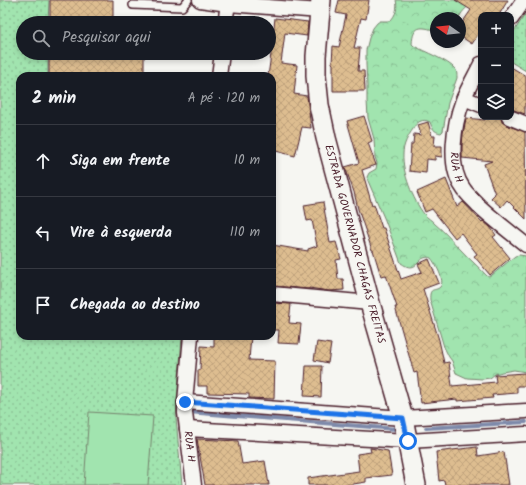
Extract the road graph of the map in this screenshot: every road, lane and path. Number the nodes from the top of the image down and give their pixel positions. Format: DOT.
graph roads {
  1 [pos="188,0"];
  2 [pos="200,0"];
  3 [pos="524,0"];
  4 [pos="228,4"];
  5 [pos="133,5"];
  6 [pos="321,5"];
  7 [pos="514,15"];
  8 [pos="226,16"];
  9 [pos="221,60"];
  10 [pos="478,70"];
  11 [pos="220,72"];
  12 [pos="464,98"];
  13 [pos="478,105"];
  14 [pos="514,119"];
  15 [pos="526,124"];
  16 [pos="526,245"];
  17 [pos="276,294"];
  18 [pos="370,303"];
  19 [pos="191,340"];
  20 [pos="185,402"];
  21 [pos="526,411"];
  22 [pos="403,418"];
  23 [pos="187,429"];
  24 [pos="526,434"];
  25 [pos="408,441"];
  26 [pos="194,485"];
  27 [pos="416,485"];
  1 -- 5 [label="lane"];
  2 -- 4 [label="street"];
  3 -- 7 [label="street"];
  4 -- 6 [label="street"];
  4 -- 8 [label="street"];
  6 -- 18 [label="main road, ESTRADA GOVERNADOR CHAGAS FREITAS"];
  9 -- 11 [label="street"];
  10 -- 12 [label="street, RUA H"];
  12 -- 13 [label="street"];
  12 -- 16 [label="street, RUA H"];
  14 -- 15 [label="street"];
  17 -- 18 [label="street"];
  18 -- 22 [label="main road, ESTRADA GOVERNADOR CHAGAS FREITAS"];
  19 -- 20 [label="street, RUA H"];
  20 -- 22 [label="street"];
  20 -- 23 [label="street, RUA H"];
  21 -- 22 [label="street"];
  22 -- 25 [label="main road, ESTRADA GOVERNADOR CHAGAS FREITAS"];
  23 -- 25 [label="street"];
  23 -- 26 [label="street, RUA H"];
  24 -- 25 [label="street"];
  25 -- 27 [label="main road, ESTRADA GOVERNADOR CHAGAS FREITAS"];
}
